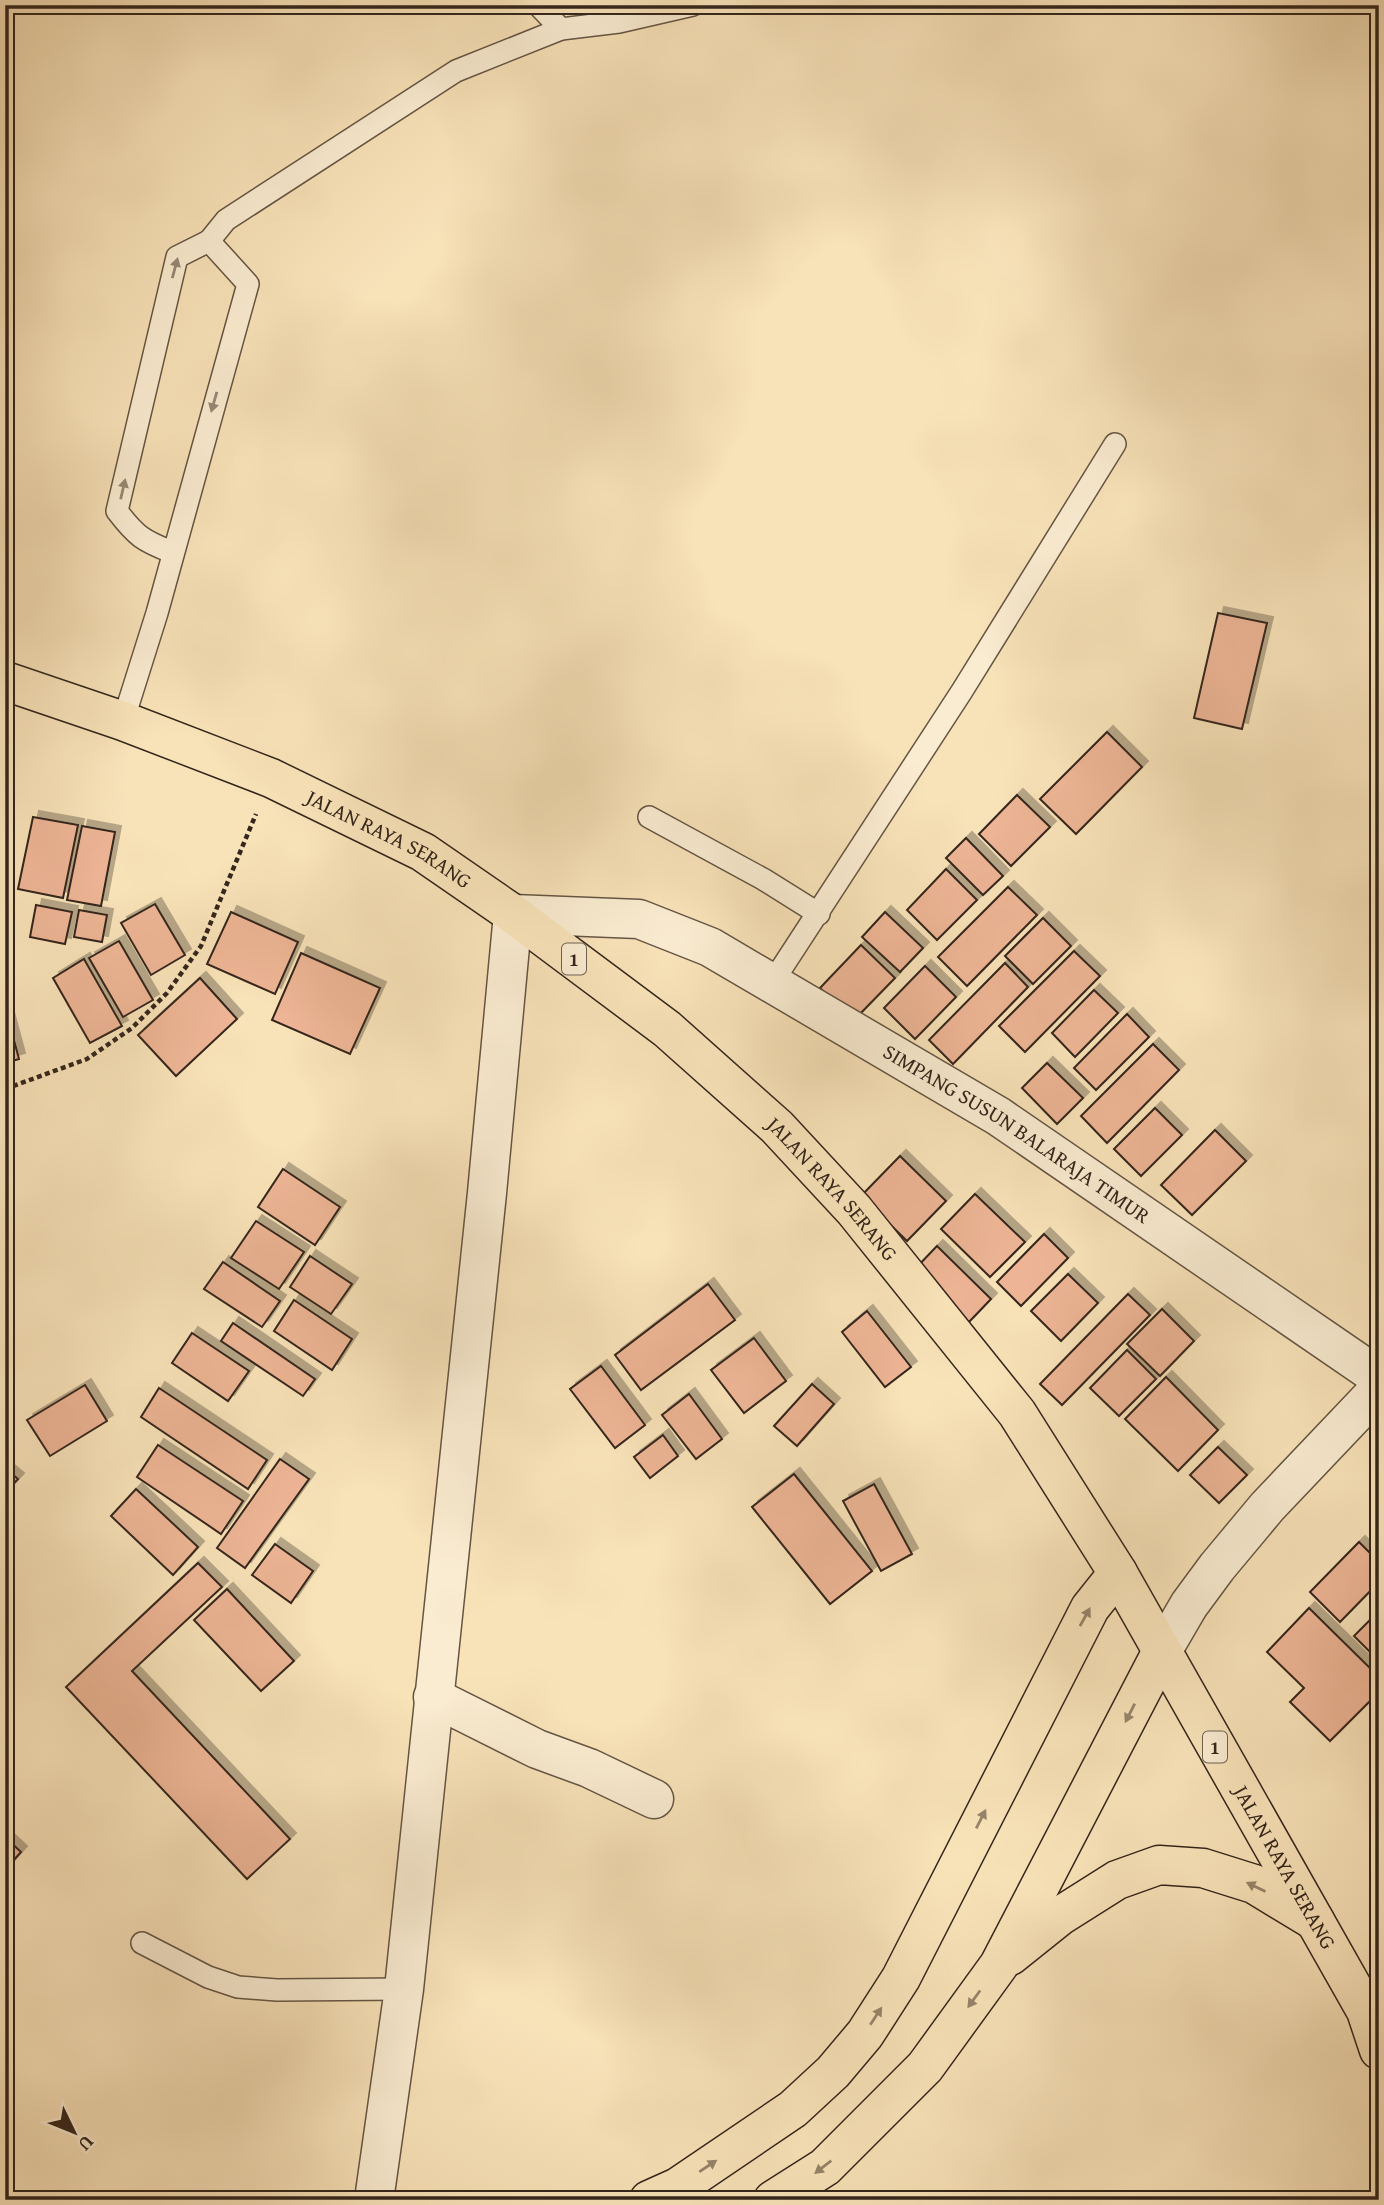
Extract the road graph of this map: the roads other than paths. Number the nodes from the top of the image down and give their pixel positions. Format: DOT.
graph roads {
  1 [pos="538,5"];
  2 [pos="693,5"];
  3 [pos="561,29"];
  4 [pos="209,241"];
  5 [pos="1115,444"];
  6 [pos="172,552"];
  7 [pos="5,681"];
  8 [pos="123,722"];
  9 [pos="649,817"];
  10 [pos="513,914"];
  11 [pos="819,914"];
  12 [pos="772,983"];
  13 [pos="1379,1377"];
  14 [pos="1379,1390"];
  15 [pos="1118,1573"];
  16 [pos="1161,1653"];
  17 [pos="433,1696"];
  18 [pos="654,1799"];
  19 [pos="1315,1921"];
  20 [pos="142,1943"];
  21 [pos="999,1965"];
  22 [pos="404,1989"];
  23 [pos="1372,2017"];
  24 [pos="1379,2050"];
  25 [pos="374,2200"];
  26 [pos="649,2200"];
  27 [pos="773,2200"];
  1 -- 3 [label="lane"];
  2 -- 3 [label="lane"];
  3 -- 4 [label="lane"];
  4 -- 6 [label="lane, one-way"];
  6 -- 4 [label="lane, one-way"];
  5 -- 11 [label="lane"];
  6 -- 8 [label="lane"];
  7 -- 8 [label="highway, JALAN RAYA SERANG / 1"];
  8 -- 10 [label="highway, JALAN RAYA SERANG / 1"];
  9 -- 11 [label="lane"];
  10 -- 12 [label="street, SIMPANG SUSUN BALARAJA TIMUR"];
  10 -- 15 [label="highway, JALAN RAYA SERANG / 1"];
  10 -- 17 [label="street"];
  11 -- 12 [label="lane"];
  12 -- 13 [label="street, SIMPANG SUSUN BALARAJA TIMUR"];
  14 -- 16 [label="street"];
  15 -- 16 [label="highway, JALAN RAYA SERANG / 1"];
  26 -- 15 [label="highway, one-way"];
  16 -- 19 [label="highway, JALAN RAYA SERANG / 1"];
  16 -- 21 [label="highway, one-way"];
  17 -- 18 [label="street"];
  17 -- 22 [label="street"];
  19 -- 21 [label="highway, one-way"];
  19 -- 23 [label="highway, JALAN RAYA SERANG / 1"];
  20 -- 22 [label="lane"];
  21 -- 27 [label="highway, one-way"];
  22 -- 25 [label="street"];
  23 -- 24 [label="highway, JALAN RAYA SERANG / 1"];
}
